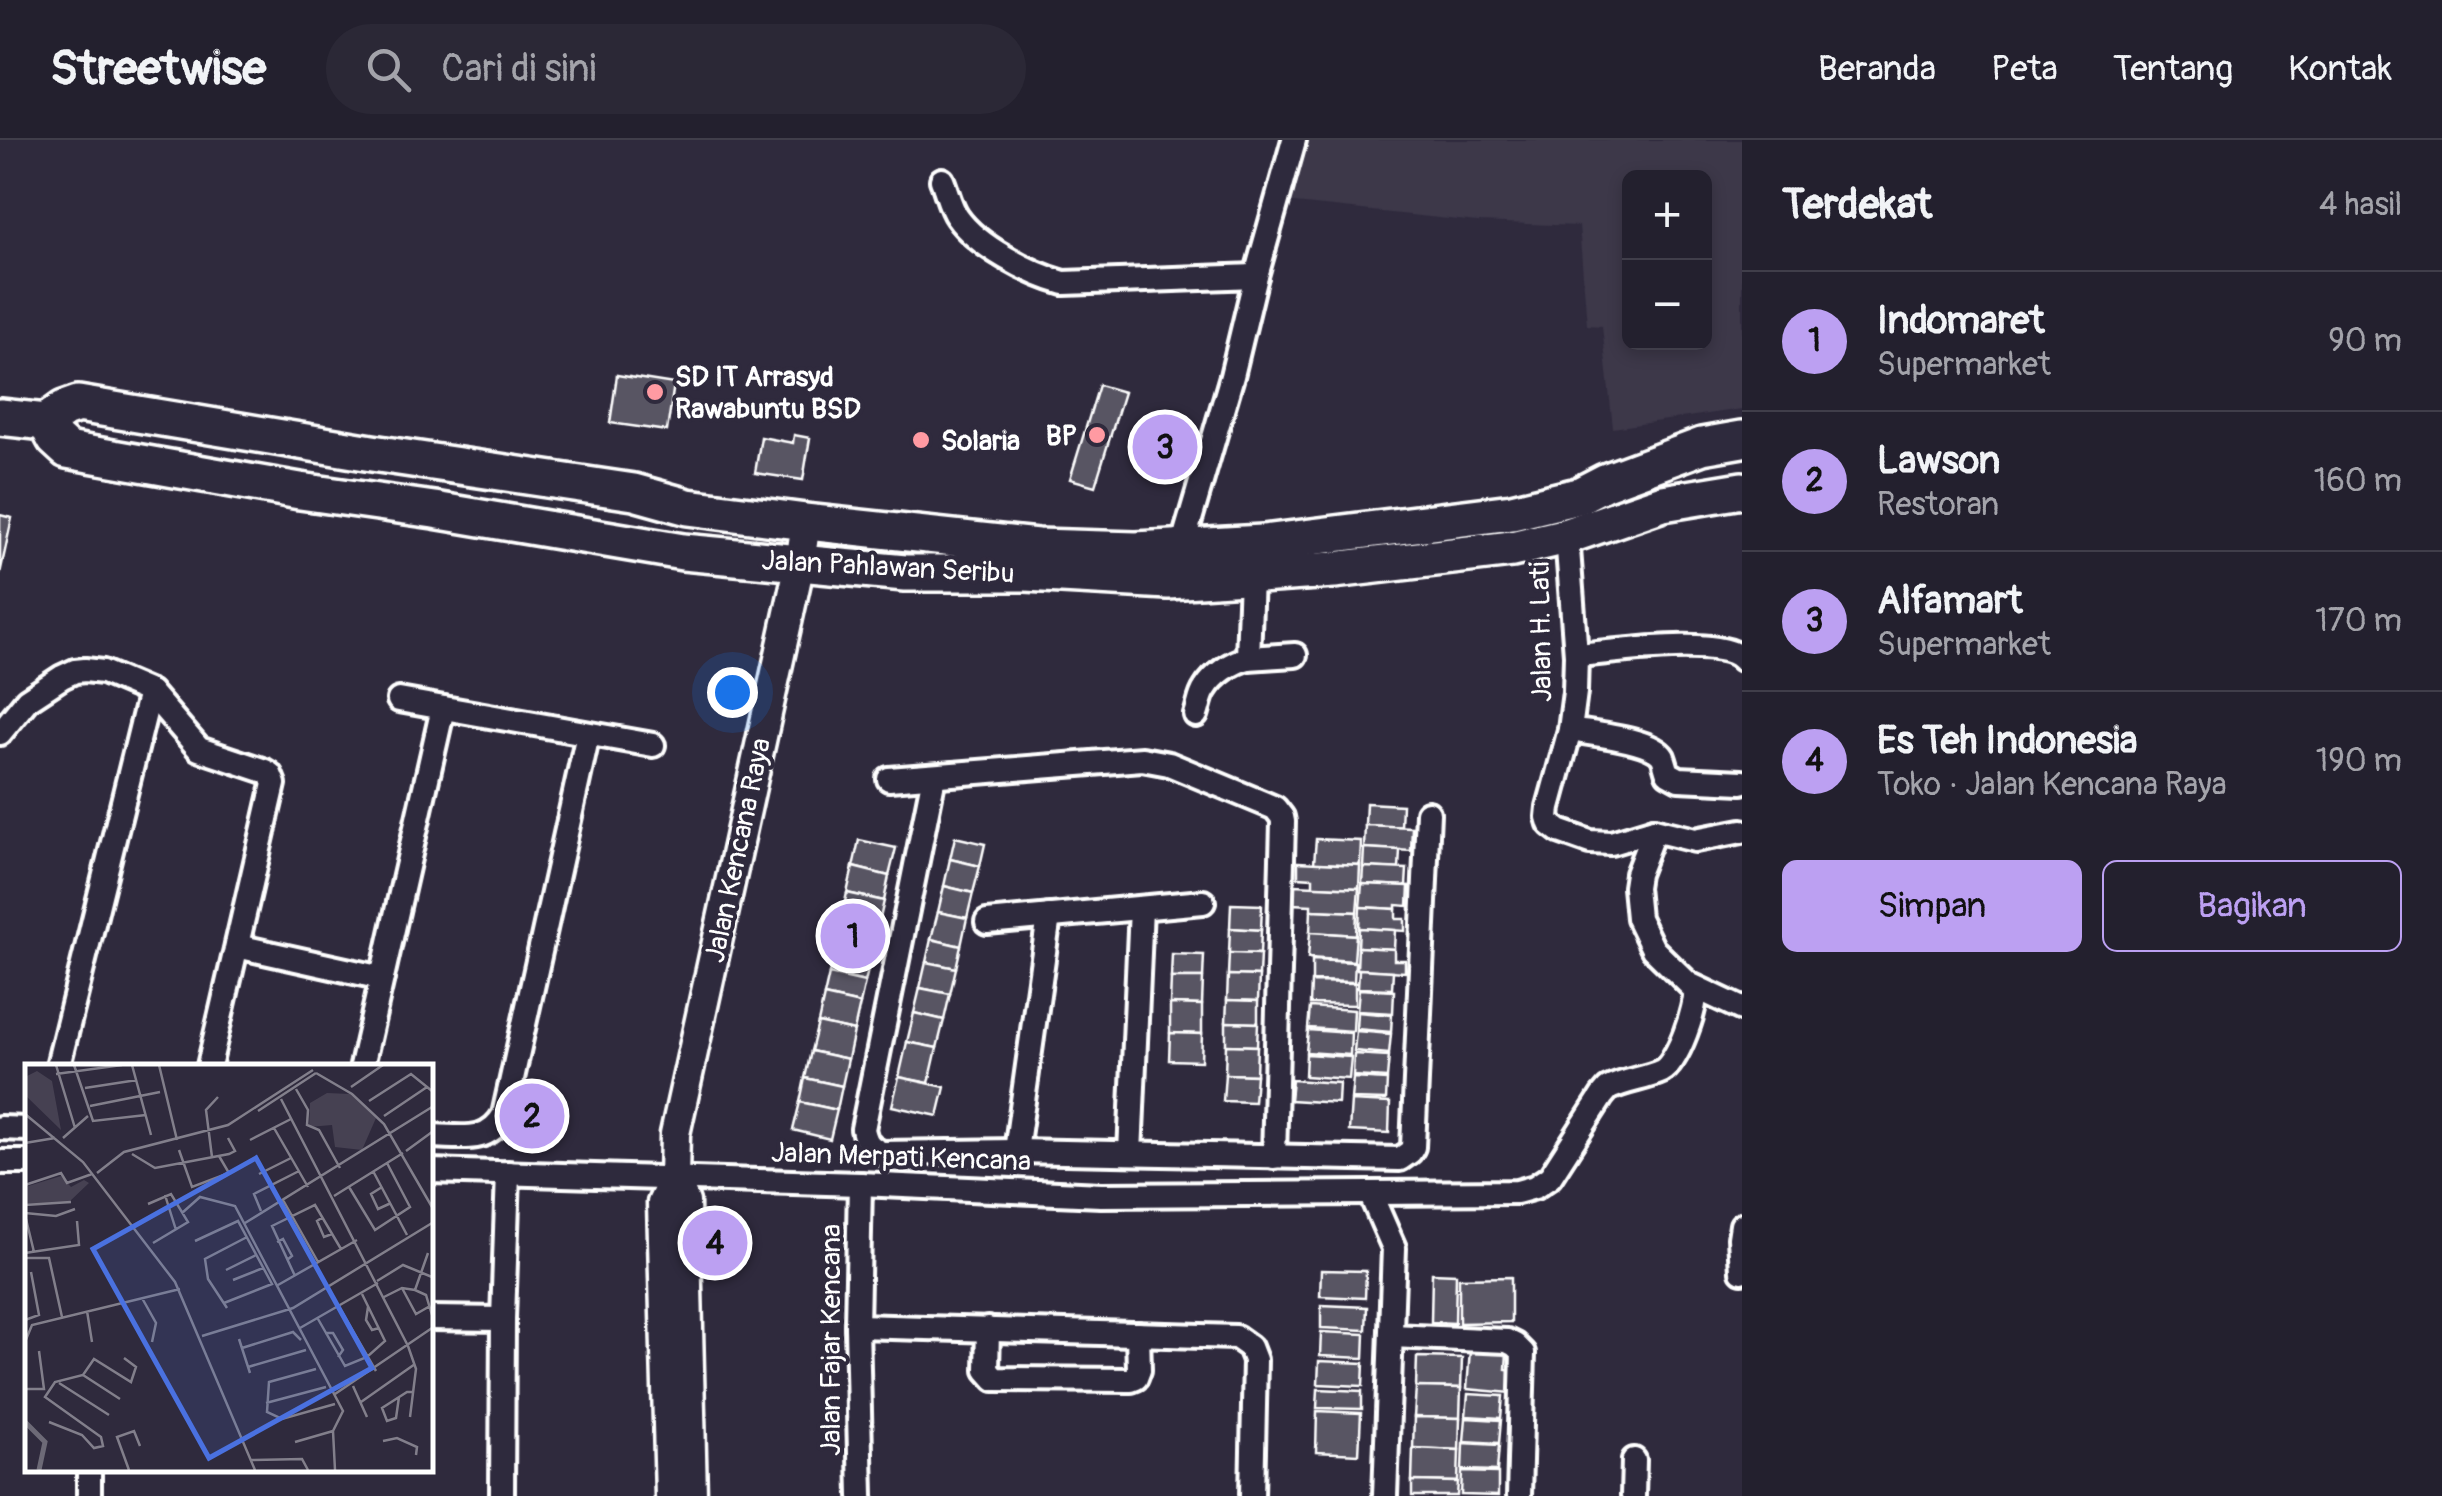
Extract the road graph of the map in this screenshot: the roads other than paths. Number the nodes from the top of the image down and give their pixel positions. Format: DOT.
graph roads {
  1 [pos="1294,140"];
  2 [pos="942,180"];
  3 [pos="1256,276"];
  4 [pos="0,418"];
  5 [pos="46,422"];
  6 [pos="1742,439"];
  7 [pos="1742,490"];
  8 [pos="1454,520"];
  9 [pos="806,522"];
  10 [pos="1567,536"];
  11 [pos="1182,547"];
  12 [pos="1454,556"];
  13 [pos="800,563"];
  14 [pos="1251,577"];
  15 [pos="1295,656"];
  16 [pos="1576,656"];
  17 [pos="1248,658"];
  18 [pos="1742,659"];
  19 [pos="150,692"];
  20 [pos="399,700"];
  21 [pos="443,708"];
  22 [pos="1196,715"];
  23 [pos="1570,730"];
  24 [pos="0,733"];
  25 [pos="588,734"];
  26 [pos="653,745"];
  27 [pos="934,776"];
  28 [pos="889,779"];
  29 [pos="1742,782"];
  30 [pos="1428,813"];
  31 [pos="1654,830"];
  32 [pos="1742,831"];
  33 [pos="1203,902"];
  34 [pos="1140,908"];
  35 [pos="1049,916"];
  36 [pos="987,922"];
  37 [pos="237,946"];
  38 [pos="382,978"];
  39 [pos="1691,984"];
  40 [pos="1742,1009"];
  41 [pos="58,1064"];
  42 [pos="209,1064"];
  43 [pos="362,1064"];
  44 [pos="0,1128"];
  45 [pos="25,1129"];
  46 [pos="432,1136"];
  47 [pos="1016,1151"];
  48 [pos="1130,1153"];
  49 [pos="1074,1154"];
  50 [pos="1274,1157"];
  51 [pos="432,1171"];
  52 [pos="508,1173"];
  53 [pos="674,1178"];
  54 [pos="1074,1179"];
  55 [pos="860,1184"];
  56 [pos="1042,1192"];
  57 [pos="1370,1192"];
  58 [pos="1101,1195"];
  59 [pos="1742,1224"];
  60 [pos="1742,1270"];
  61 [pos="432,1318"];
  62 [pos="503,1319"];
  63 [pos="858,1326"];
  64 [pos="988,1329"];
  65 [pos="1138,1334"];
  66 [pos="1391,1336"];
  67 [pos="1634,1460"];
  68 [pos="502,1496"];
  69 [pos="670,1496"];
  70 [pos="692,1496"];
  71 [pos="862,1496"];
  72 [pos="1252,1496"];
  73 [pos="1385,1496"];
  74 [pos="1519,1496"];
  75 [pos="1633,1496"];
  1 -- 3 [label="street"];
  2 -- 3 [label="street"];
  3 -- 11 [label="street"];
  4 -- 5 [label="main road, Jalan Pahlawan Seribu"];
  5 -- 9 [label="main road, Jalan Pahlawan Seribu"];
  5 -- 13 [label="main road, Jalan Pahlawan Seribu"];
  6 -- 8 [label="main road, Jalan Pahlawan Seribu"];
  7 -- 10 [label="main road, Jalan Pahlawan Seribu"];
  8 -- 11 [label="main road, Jalan Pahlawan Seribu"];
  8 -- 12 [label="main road"];
  9 -- 11 [label="main road, Jalan Pahlawan Seribu"];
  9 -- 13 [label="street, Jalan Kencana Raya"];
  10 -- 12 [label="main road, Jalan Pahlawan Seribu"];
  10 -- 16 [label="street, Jalan H. Lati"];
  12 -- 14 [label="main road, Jalan Pahlawan Seribu"];
  13 -- 14 [label="main road, Jalan Pahlawan Seribu"];
  13 -- 53 [label="street, Jalan Kencana Raya"];
  14 -- 17 [label="street"];
  15 -- 17 [label="street"];
  16 -- 18 [label="street"];
  16 -- 23 [label="street, Jalan H. Lati"];
  17 -- 22 [label="street"];
  19 -- 24 [label="street"];
  19 -- 37 [label="street"];
  19 -- 41 [label="street"];
  20 -- 21 [label="street"];
  21 -- 25 [label="street"];
  21 -- 38 [label="street"];
  23 -- 29 [label="street"];
  23 -- 31 [label="street, Jalan H. Lati"];
  25 -- 26 [label="street"];
  25 -- 46 [label="street"];
  27 -- 28 [label="street"];
  27 -- 47 [label="street"];
  27 -- 50 [label="street"];
  30 -- 50 [label="street"];
  31 -- 32 [label="street, Jalan H. Lati"];
  31 -- 39 [label="street"];
  33 -- 34 [label="street"];
  34 -- 35 [label="street"];
  34 -- 48 [label="street"];
  35 -- 36 [label="street"];
  35 -- 47 [label="street"];
  37 -- 38 [label="street"];
  37 -- 42 [label="street"];
  38 -- 43 [label="street"];
  39 -- 40 [label="street"];
  39 -- 57 [label="street, Jalan Merpati Kencana"];
  44 -- 45 [label="street"];
  47 -- 49 [label="street"];
  48 -- 49 [label="street"];
  48 -- 50 [label="street"];
  49 -- 54 [label="street"];
  51 -- 52 [label="street, Jalan Merpati Kencana"];
  52 -- 53 [label="street, Jalan Merpati Kencana"];
  52 -- 62 [label="street"];
  53 -- 55 [label="street, Jalan Merpati Kencana"];
  53 -- 69 [label="street, Jalan Kencana Raya"];
  53 -- 70 [label="street, Jalan Kencana Raya"];
  54 -- 56 [label="street"];
  54 -- 58 [label="street"];
  55 -- 56 [label="street, Jalan Merpati Kencana"];
  55 -- 63 [label="street, Jalan Fajar Kencana"];
  56 -- 58 [label="street, Jalan Merpati Kencana"];
  57 -- 58 [label="street, Jalan Merpati Kencana"];
  57 -- 66 [label="street"];
  59 -- 60 [label="street"];
  61 -- 62 [label="street"];
  62 -- 68 [label="street"];
  63 -- 64 [label="street"];
  63 -- 71 [label="street, Jalan Fajar Kencana"];
  64 -- 65 [label="street"];
  64 -- 65 [label="street"];
  65 -- 72 [label="street"];
  66 -- 73 [label="street"];
  66 -- 74 [label="street"];
  67 -- 75 [label="street"];
}
